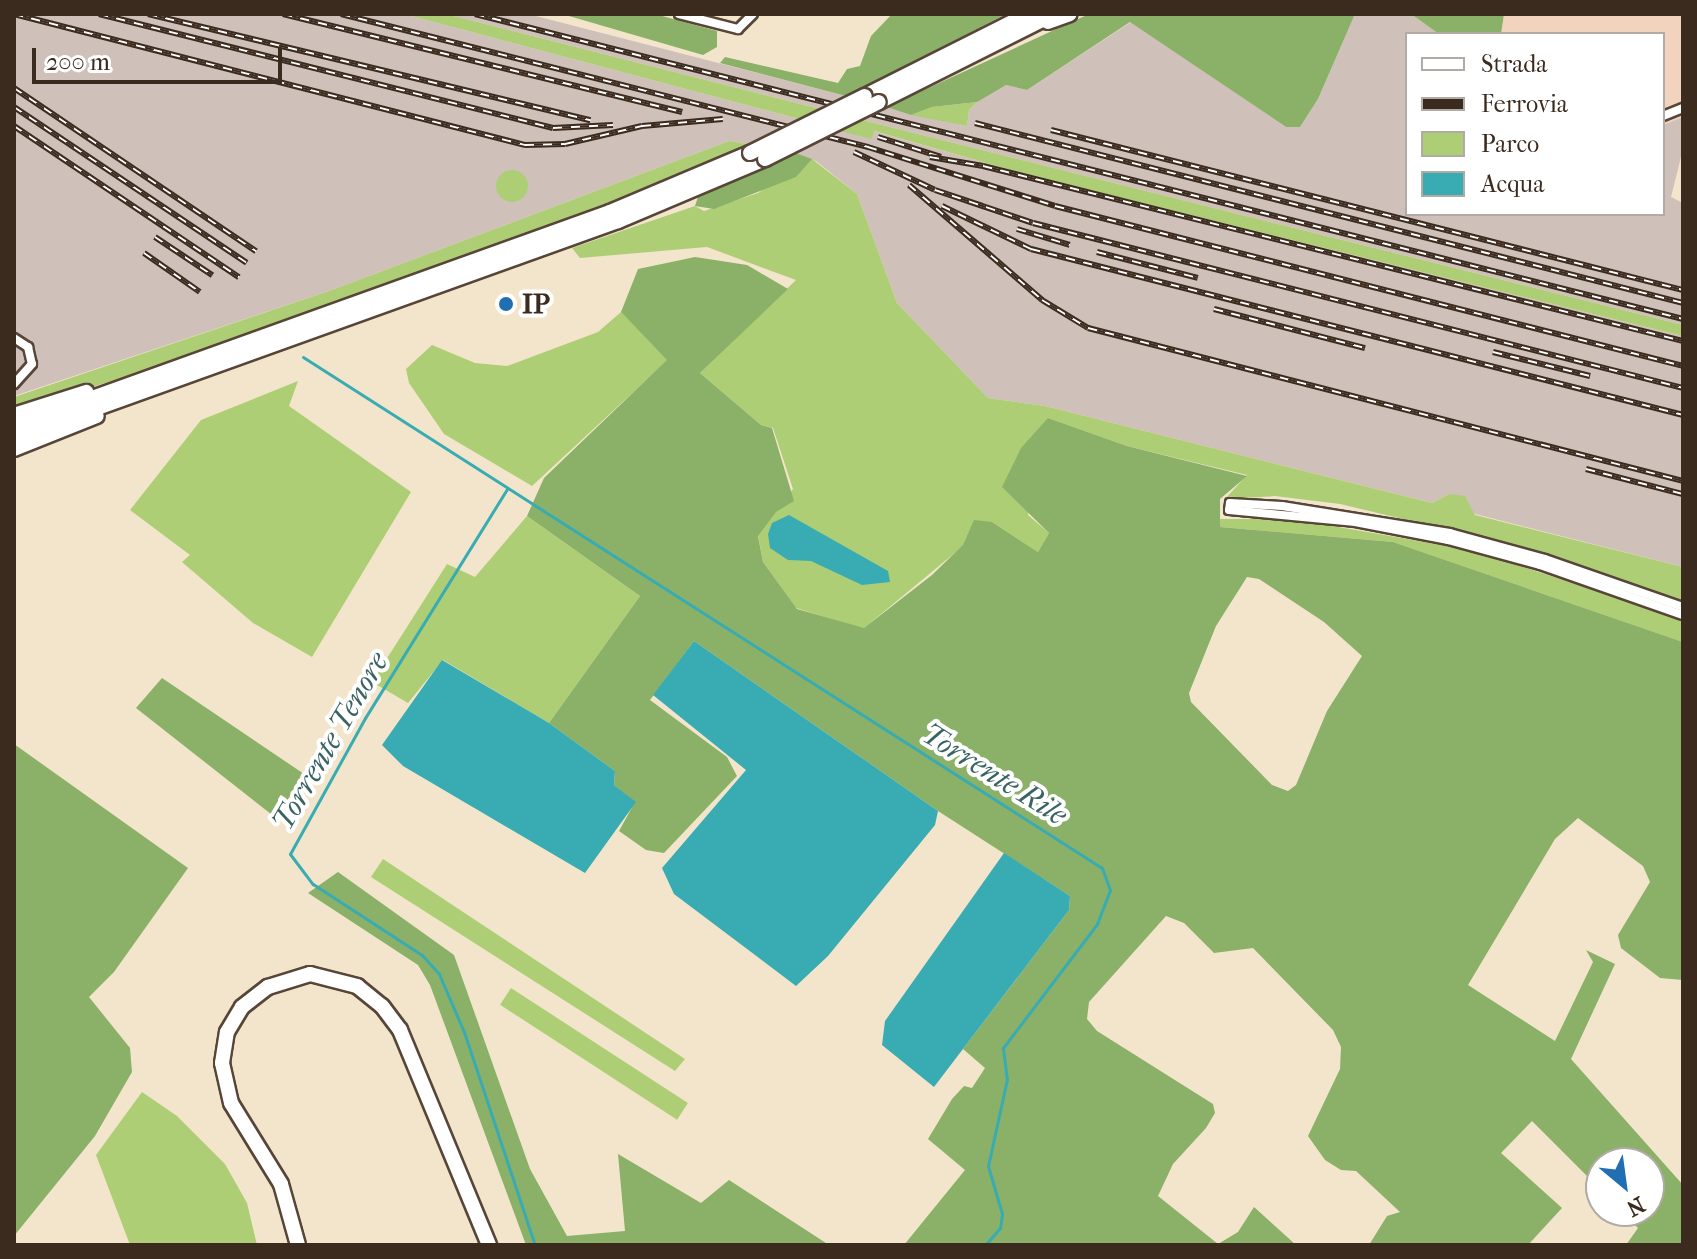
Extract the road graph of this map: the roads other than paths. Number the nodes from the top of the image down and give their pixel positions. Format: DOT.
graph roads {
  1 [pos="679,14"];
  2 [pos="753,14"];
  3 [pos="1026,14"];
  4 [pos="1054,14"];
  5 [pos="1070,14"];
  6 [pos="1007,31"];
  7 [pos="872,99"];
  8 [pos="14,338"];
  9 [pos="150,383"];
  10 [pos="14,384"];
  11 [pos="14,415"];
  12 [pos="14,426"];
  13 [pos="19,443"];
  14 [pos="14,455"];
  15 [pos="1683,607"];
  16 [pos="1683,615"];
  17 [pos="297,1242"];
  18 [pos="489,1245"];
  1 -- 2 [label="street"];
  3 -- 6 [label="highway"];
  4 -- 6 [label="highway"];
  5 -- 6 [label="highway"];
  6 -- 7 [label="highway"];
  7 -- 9 [label="highway, bridge"];
  7 -- 9 [label="highway, bridge"];
  8 -- 10 [label="street"];
  9 -- 11 [label="highway"];
  9 -- 12 [label="highway"];
  9 -- 13 [label="highway"];
  13 -- 14 [label="highway"];
  15 -- 16 [label="street"];
  17 -- 18 [label="highway"];
}
